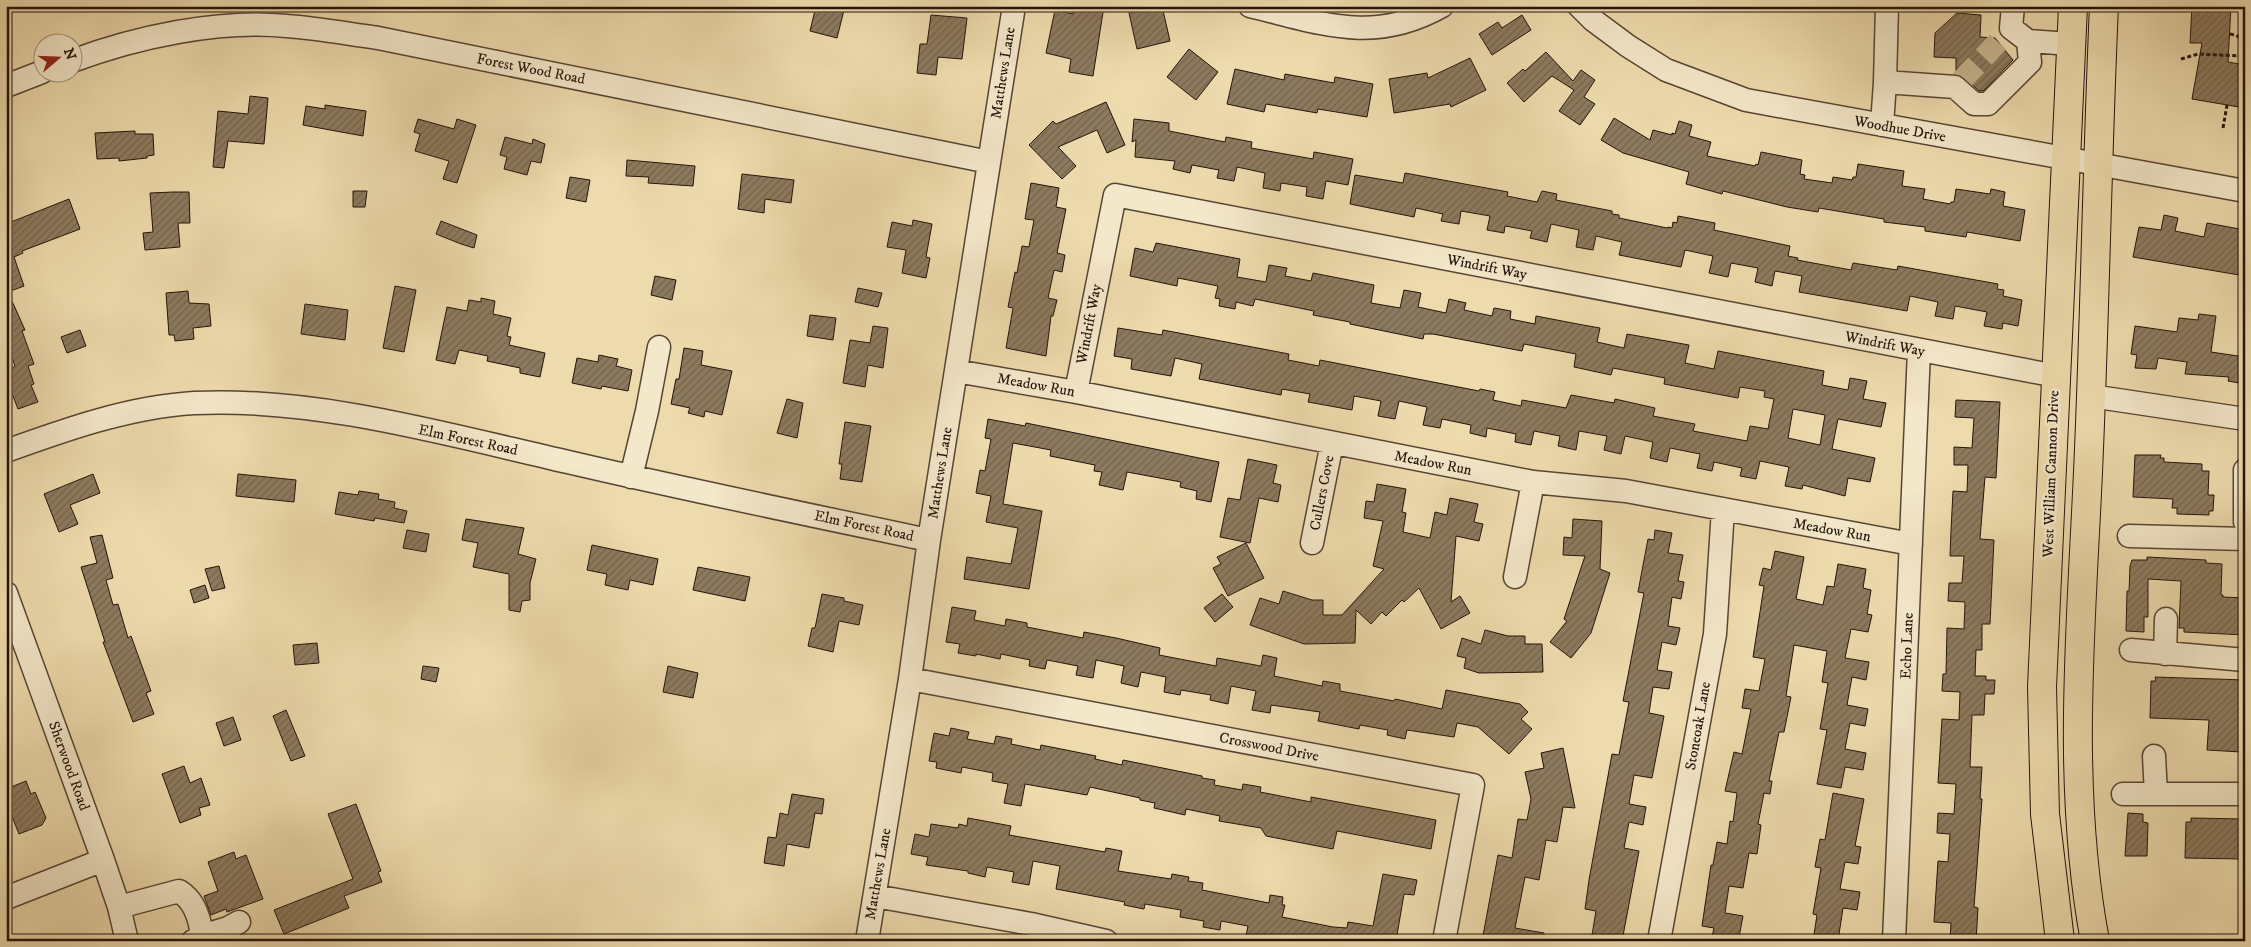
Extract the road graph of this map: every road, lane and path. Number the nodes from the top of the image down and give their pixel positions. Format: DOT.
graph roads {
  1 [pos="1014,6"];
  2 [pos="1250,6"];
  3 [pos="1442,6"];
  4 [pos="1579,6"];
  5 [pos="1888,6"];
  6 [pos="2073,6"];
  7 [pos="2104,6"];
  8 [pos="2013,29"];
  9 [pos="2230,34"];
  10 [pos="2245,42"];
  11 [pos="2071,44"];
  12 [pos="2243,54"];
  13 [pos="82,58"];
  14 [pos="2181,59"];
  15 [pos="32,76"];
  16 [pos="1885,82"];
  17 [pos="6,86"];
  18 [pos="2228,105"];
  19 [pos="1882,125"];
  20 [pos="2223,128"];
  21 [pos="2066,158"];
  22 [pos="989,162"];
  23 [pos="2097,163"];
  24 [pos="2245,191"];
  25 [pos="659,347"];
  26 [pos="1919,350"];
  27 [pos="956,371"];
  28 [pos="2056,376"];
  29 [pos="1076,392"];
  30 [pos="2091,396"];
  31 [pos="2245,419"];
  32 [pos="1332,443"];
  33 [pos="6,451"];
  34 [pos="2245,470"];
  35 [pos="631,477"];
  36 [pos="1533,482"];
  37 [pos="1723,509"];
  38 [pos="2245,522"];
  39 [pos="2130,536"];
  40 [pos="2245,539"];
  41 [pos="929,540"];
  42 [pos="1312,543"];
  43 [pos="1911,544"];
  44 [pos="1515,577"];
  45 [pos="6,593"];
  46 [pos="2166,619"];
  47 [pos="2131,650"];
  48 [pos="2165,654"];
  49 [pos="2245,660"];
  50 [pos="910,679"];
  51 [pos="2154,756"];
  52 [pos="2123,794"];
  53 [pos="2156,794"];
  54 [pos="2245,794"];
  55 [pos="104,860"];
  56 [pos="875,896"];
  57 [pos="6,898"];
  58 [pos="119,907"];
  59 [pos="239,922"];
  60 [pos="1013,931"];
  61 [pos="198,938"];
  62 [pos="127,941"];
  63 [pos="867,941"];
  64 [pos="1106,941"];
  65 [pos="1444,941"];
  66 [pos="1659,941"];
  67 [pos="1894,941"];
  68 [pos="2060,941"];
  69 [pos="2095,941"];
  1 -- 22 [label="street, Matthews Lane"];
  2 -- 3 [label="street"];
  4 -- 19 [label="street, Woodhue Drive"];
  5 -- 16 [label="street"];
  6 -- 11 [label="main road, West William Cannon Drive"];
  7 -- 23 [label="main road"];
  8 -- 11 [label="street"];
  8 -- 16 [label="street"];
  9 -- 10 [label="path"];
  11 -- 21 [label="main road, West William Cannon Drive"];
  12 -- 14 [label="path"];
  13 -- 22 [label="street, Forest Wood Road"];
  15 -- 17 [label="street"];
  16 -- 19 [label="street"];
  18 -- 20 [label="path"];
  19 -- 21 [label="street, Woodhue Drive"];
  21 -- 23 [label="street, Woodhue Drive"];
  21 -- 28 [label="main road, West William Cannon Drive"];
  22 -- 27 [label="street, Matthews Lane"];
  23 -- 24 [label="street, Woodhue Drive"];
  23 -- 30 [label="main road"];
  25 -- 35 [label="street"];
  26 -- 28 [label="street, Windrift Way"];
  26 -- 29 [label="street, Windrift Way"];
  26 -- 43 [label="street, Echo Lane"];
  27 -- 29 [label="street, Meadow Run"];
  27 -- 41 [label="street, Matthews Lane"];
  28 -- 68 [label="main road, West William Cannon Drive"];
  29 -- 32 [label="street, Meadow Run"];
  30 -- 31 [label="street"];
  30 -- 69 [label="main road"];
  32 -- 36 [label="street, Meadow Run"];
  32 -- 42 [label="street, Cullers Cove"];
  33 -- 35 [label="street, Elm Forest Road"];
  34 -- 38 [label="street"];
  35 -- 41 [label="street, Elm Forest Road"];
  36 -- 37 [label="street, Meadow Run"];
  36 -- 44 [label="street"];
  37 -- 43 [label="street, Meadow Run"];
  37 -- 66 [label="street, Stoneoak Lane"];
  39 -- 40 [label="street"];
  41 -- 50 [label="street, Matthews Lane"];
  43 -- 67 [label="street, Echo Lane"];
  45 -- 55 [label="street, Sherwood Road"];
  46 -- 48 [label="street"];
  47 -- 48 [label="street"];
  48 -- 49 [label="street"];
  50 -- 56 [label="street, Matthews Lane"];
  50 -- 65 [label="street, Crosswood Drive"];
  51 -- 53 [label="street"];
  52 -- 53 [label="street"];
  53 -- 54 [label="street"];
  55 -- 57 [label="street"];
  55 -- 58 [label="street, Sherwood Road"];
  56 -- 60 [label="street"];
  56 -- 63 [label="street, Matthews Lane"];
  58 -- 61 [label="street"];
  58 -- 62 [label="street, Sherwood Road"];
  59 -- 61 [label="street"];
  60 -- 64 [label="street"];
}
